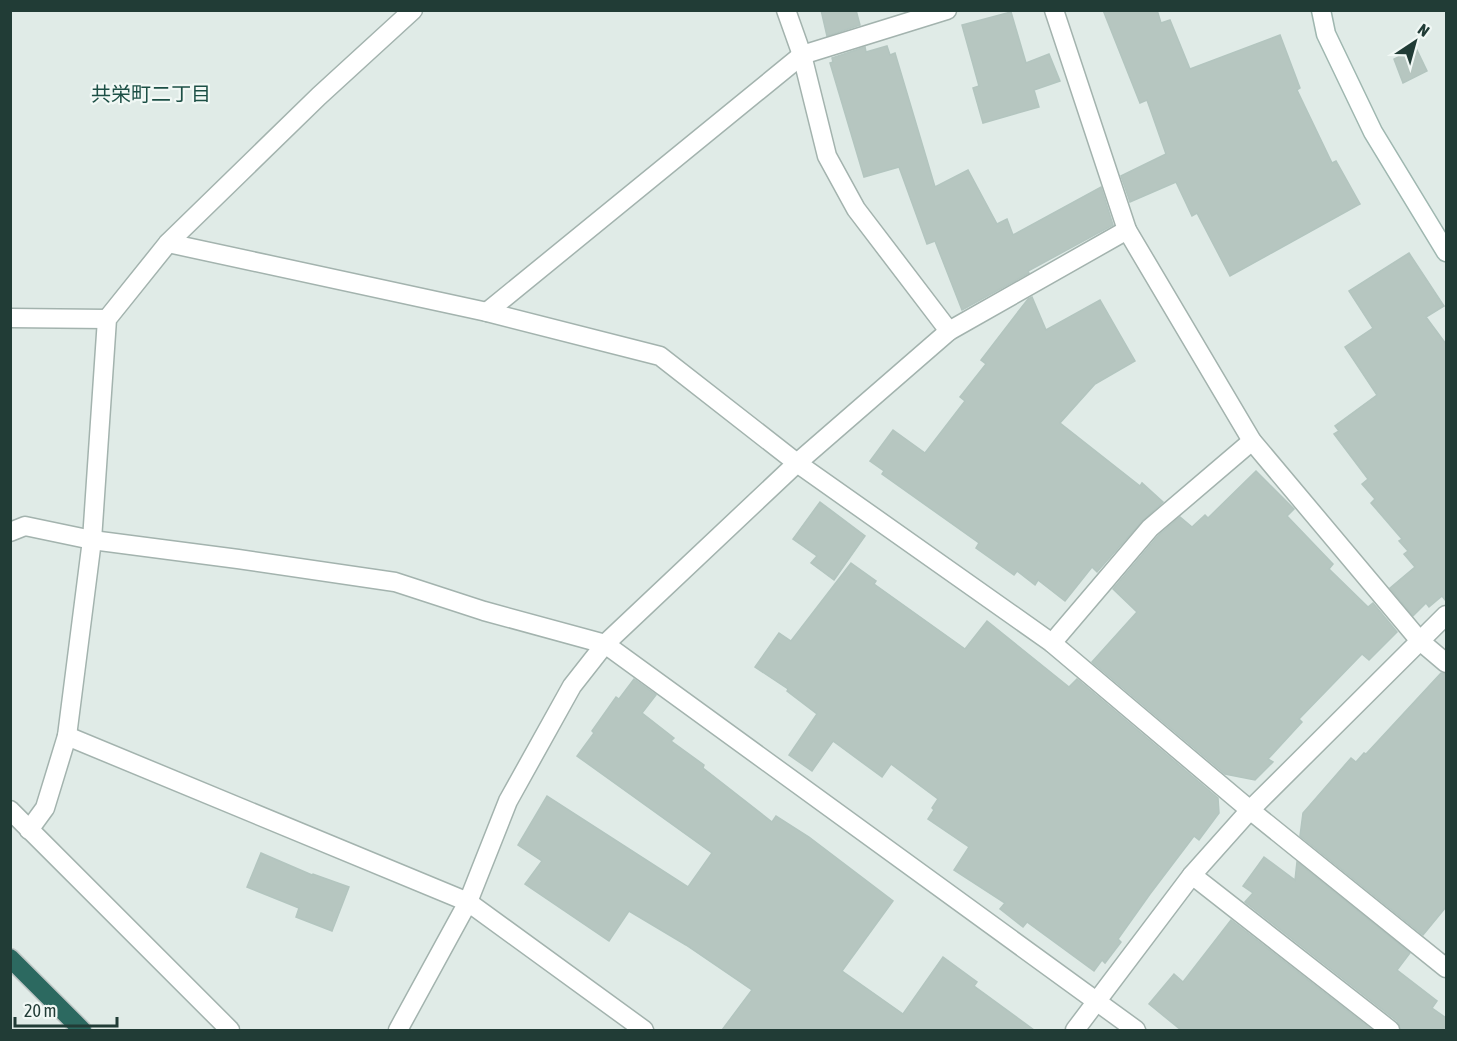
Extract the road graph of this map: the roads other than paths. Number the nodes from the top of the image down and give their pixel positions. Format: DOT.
graph roads {
  1 [pos="413,10"];
  2 [pos="786,10"];
  3 [pos="947,10"];
  4 [pos="1054,10"];
  5 [pos="1321,10"];
  6 [pos="802,55"];
  7 [pos="1127,230"];
  8 [pos="168,243"];
  9 [pos="1446,252"];
  10 [pos="487,312"];
  11 [pos="10,318"];
  12 [pos="106,319"];
  13 [pos="949,331"];
  14 [pos="1252,441"];
  15 [pos="796,463"];
  16 [pos="10,532"];
  17 [pos="92,540"];
  18 [pos="1446,615"];
  19 [pos="1420,642"];
  20 [pos="1052,643"];
  21 [pos="605,644"];
  22 [pos="1446,663"];
  23 [pos="67,736"];
  24 [pos="10,810"];
  25 [pos="1250,810"];
  26 [pos="29,830"];
  27 [pos="1192,875"];
  28 [pos="468,902"];
  29 [pos="10,958"];
  30 [pos="1446,968"];
  31 [pos="1097,1001"];
  32 [pos="82,1030"];
  33 [pos="230,1030"];
  34 [pos="398,1030"];
  35 [pos="644,1030"];
  36 [pos="1075,1030"];
  37 [pos="1136,1030"];
  38 [pos="1390,1030"];
  1 -- 8 [label="street"];
  2 -- 6 [label="street"];
  3 -- 6 [label="street"];
  4 -- 7 [label="street"];
  5 -- 9 [label="street"];
  6 -- 10 [label="street"];
  6 -- 13 [label="street"];
  7 -- 13 [label="street"];
  7 -- 14 [label="street"];
  8 -- 10 [label="street"];
  8 -- 12 [label="street"];
  10 -- 15 [label="street"];
  11 -- 12 [label="street"];
  12 -- 17 [label="street"];
  13 -- 15 [label="street"];
  14 -- 19 [label="street"];
  14 -- 20 [label="street"];
  15 -- 20 [label="street"];
  15 -- 21 [label="street"];
  16 -- 17 [label="street"];
  17 -- 21 [label="street"];
  17 -- 23 [label="street"];
  18 -- 19 [label="street"];
  19 -- 22 [label="street"];
  19 -- 25 [label="street"];
  20 -- 25 [label="street"];
  21 -- 28 [label="street"];
  21 -- 31 [label="street"];
  23 -- 26 [label="street"];
  23 -- 28 [label="street"];
  24 -- 26 [label="street"];
  25 -- 27 [label="street"];
  25 -- 30 [label="street"];
  26 -- 33 [label="street"];
  27 -- 31 [label="street"];
  27 -- 38 [label="street"];
  28 -- 34 [label="street"];
  28 -- 35 [label="street"];
  29 -- 32 [label="highway"];
  31 -- 36 [label="street"];
  31 -- 37 [label="street"];
}
